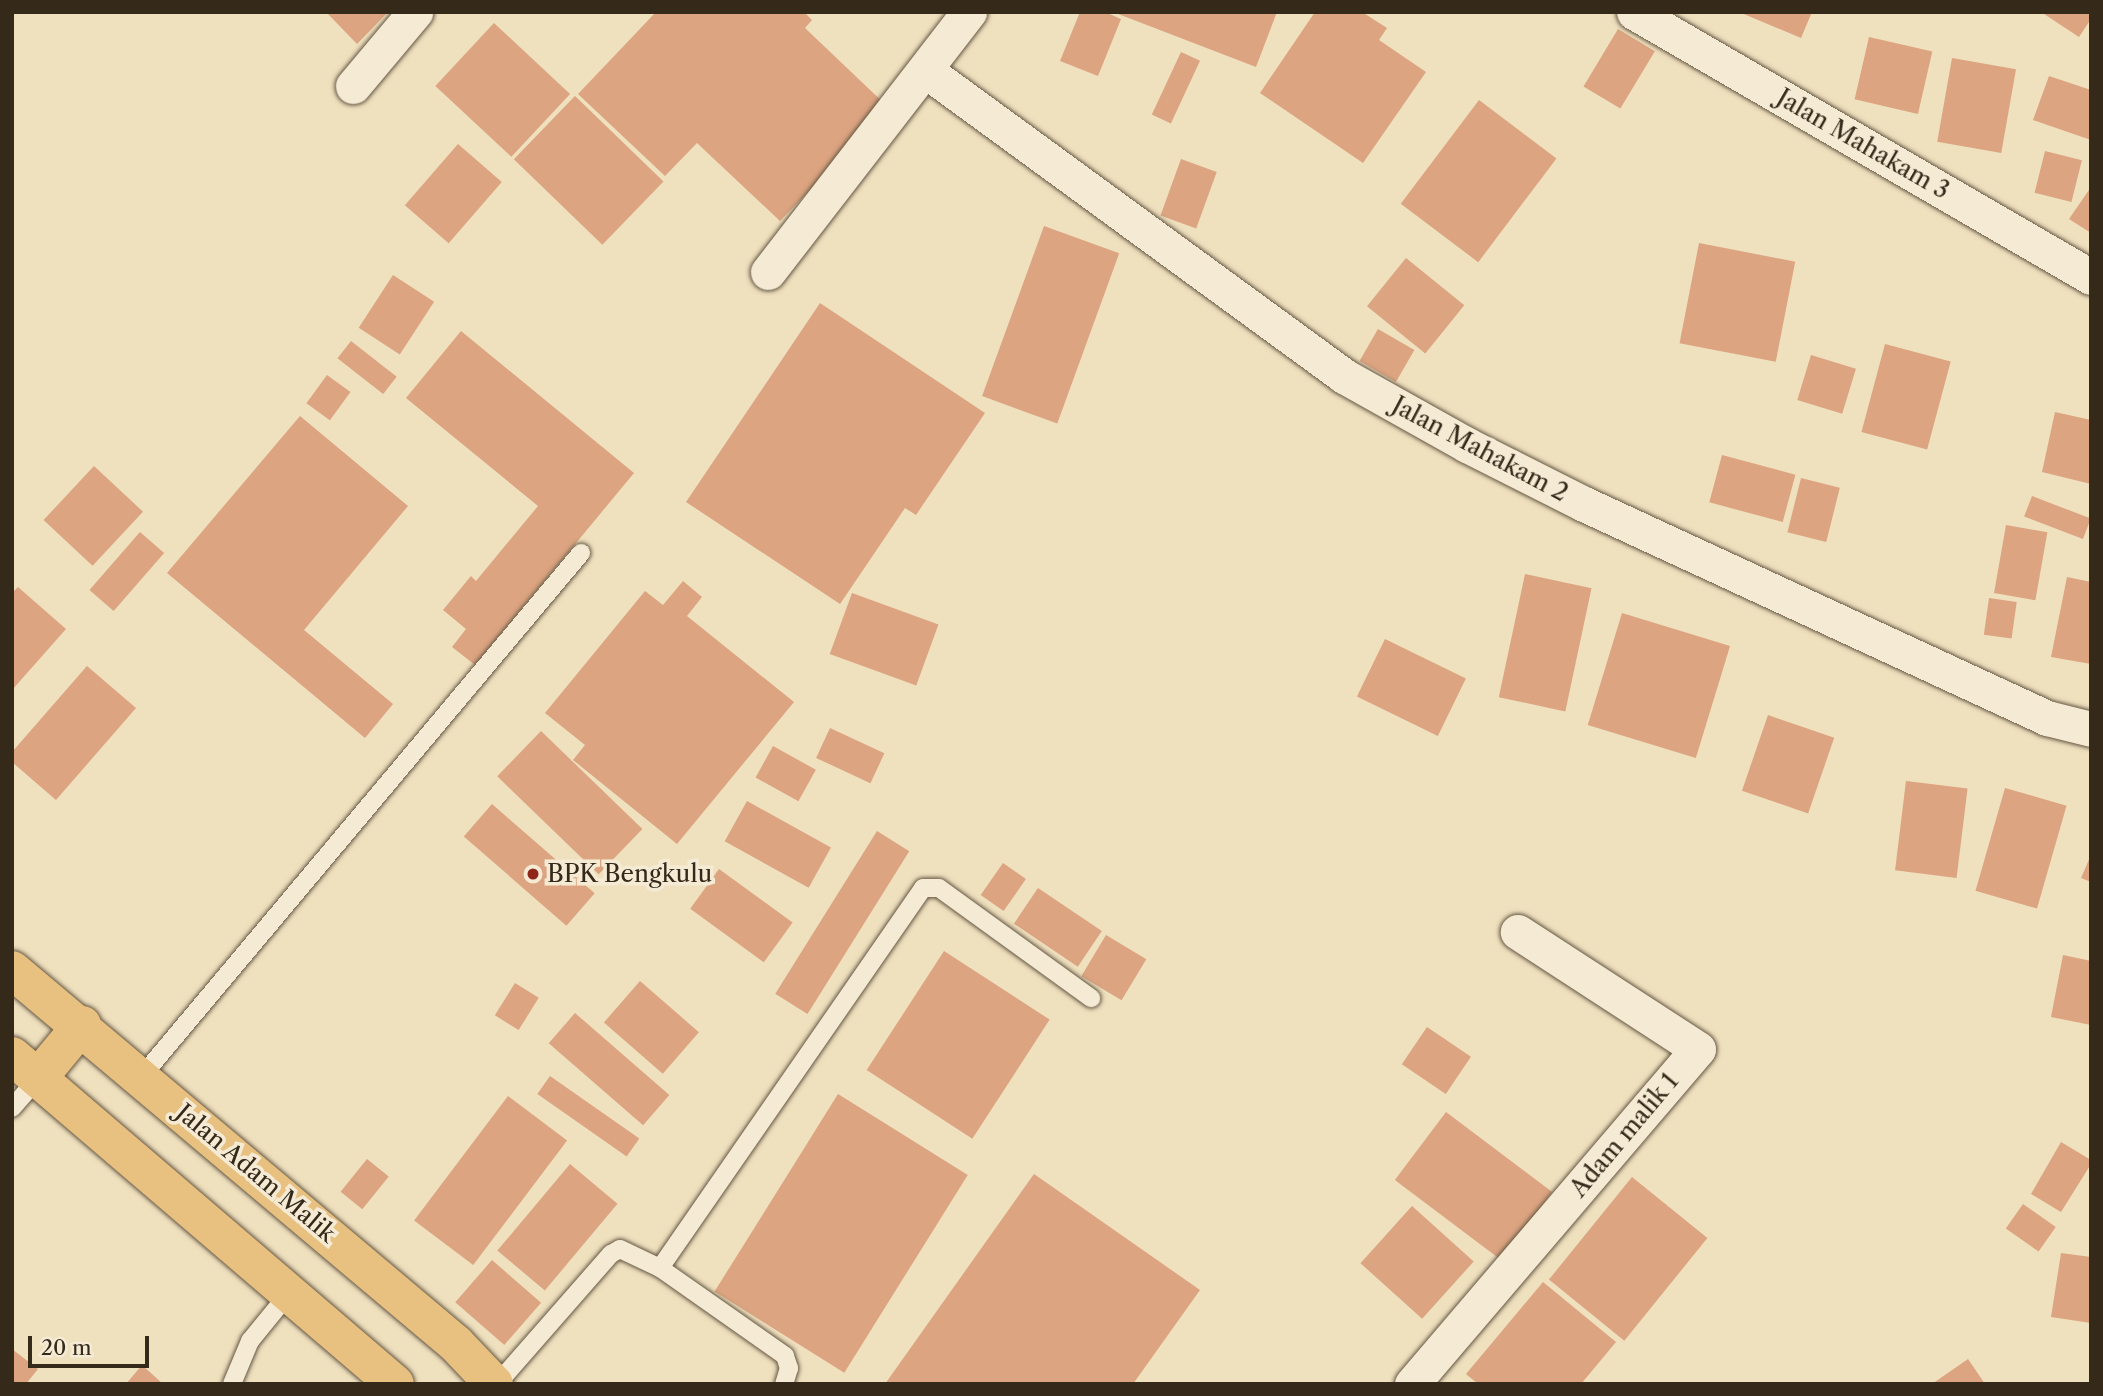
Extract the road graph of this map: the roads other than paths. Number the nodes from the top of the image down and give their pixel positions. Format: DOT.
graph roads {
  1 [pos="415,12"];
  2 [pos="970,12"];
  3 [pos="1634,12"];
  4 [pos="925,70"];
  5 [pos="353,86"];
  6 [pos="768,272"];
  7 [pos="2091,277"];
  8 [pos="581,553"];
  9 [pos="2091,729"];
  10 [pos="1518,932"];
  11 [pos="12,970"];
  12 [pos="1091,998"];
  13 [pos="82,1025"];
  14 [pos="25,1067"];
  15 [pos="142,1076"];
  16 [pos="12,1108"];
  17 [pos="660,1268"];
  18 [pos="290,1292"];
  19 [pos="232,1384"];
  20 [pos="395,1384"];
  21 [pos="495,1384"];
  22 [pos="784,1384"];
  23 [pos="1412,1384"];
  1 -- 5 [label="street"];
  2 -- 4 [label="street"];
  3 -- 7 [label="street, Jalan Mahakam 3"];
  4 -- 6 [label="street"];
  4 -- 9 [label="street, Jalan Mahakam 2"];
  8 -- 15 [label="lane"];
  10 -- 23 [label="street, Adam malik 1"];
  11 -- 13 [label="main road, Jalan Adam Malik"];
  12 -- 17 [label="lane"];
  13 -- 14 [label="main road"];
  13 -- 15 [label="main road, Jalan Adam Malik"];
  14 -- 16 [label="lane"];
  14 -- 18 [label="main road"];
  15 -- 21 [label="main road, Jalan Adam Malik"];
  17 -- 21 [label="lane"];
  17 -- 22 [label="lane"];
  18 -- 19 [label="lane"];
  18 -- 20 [label="main road"];
}
